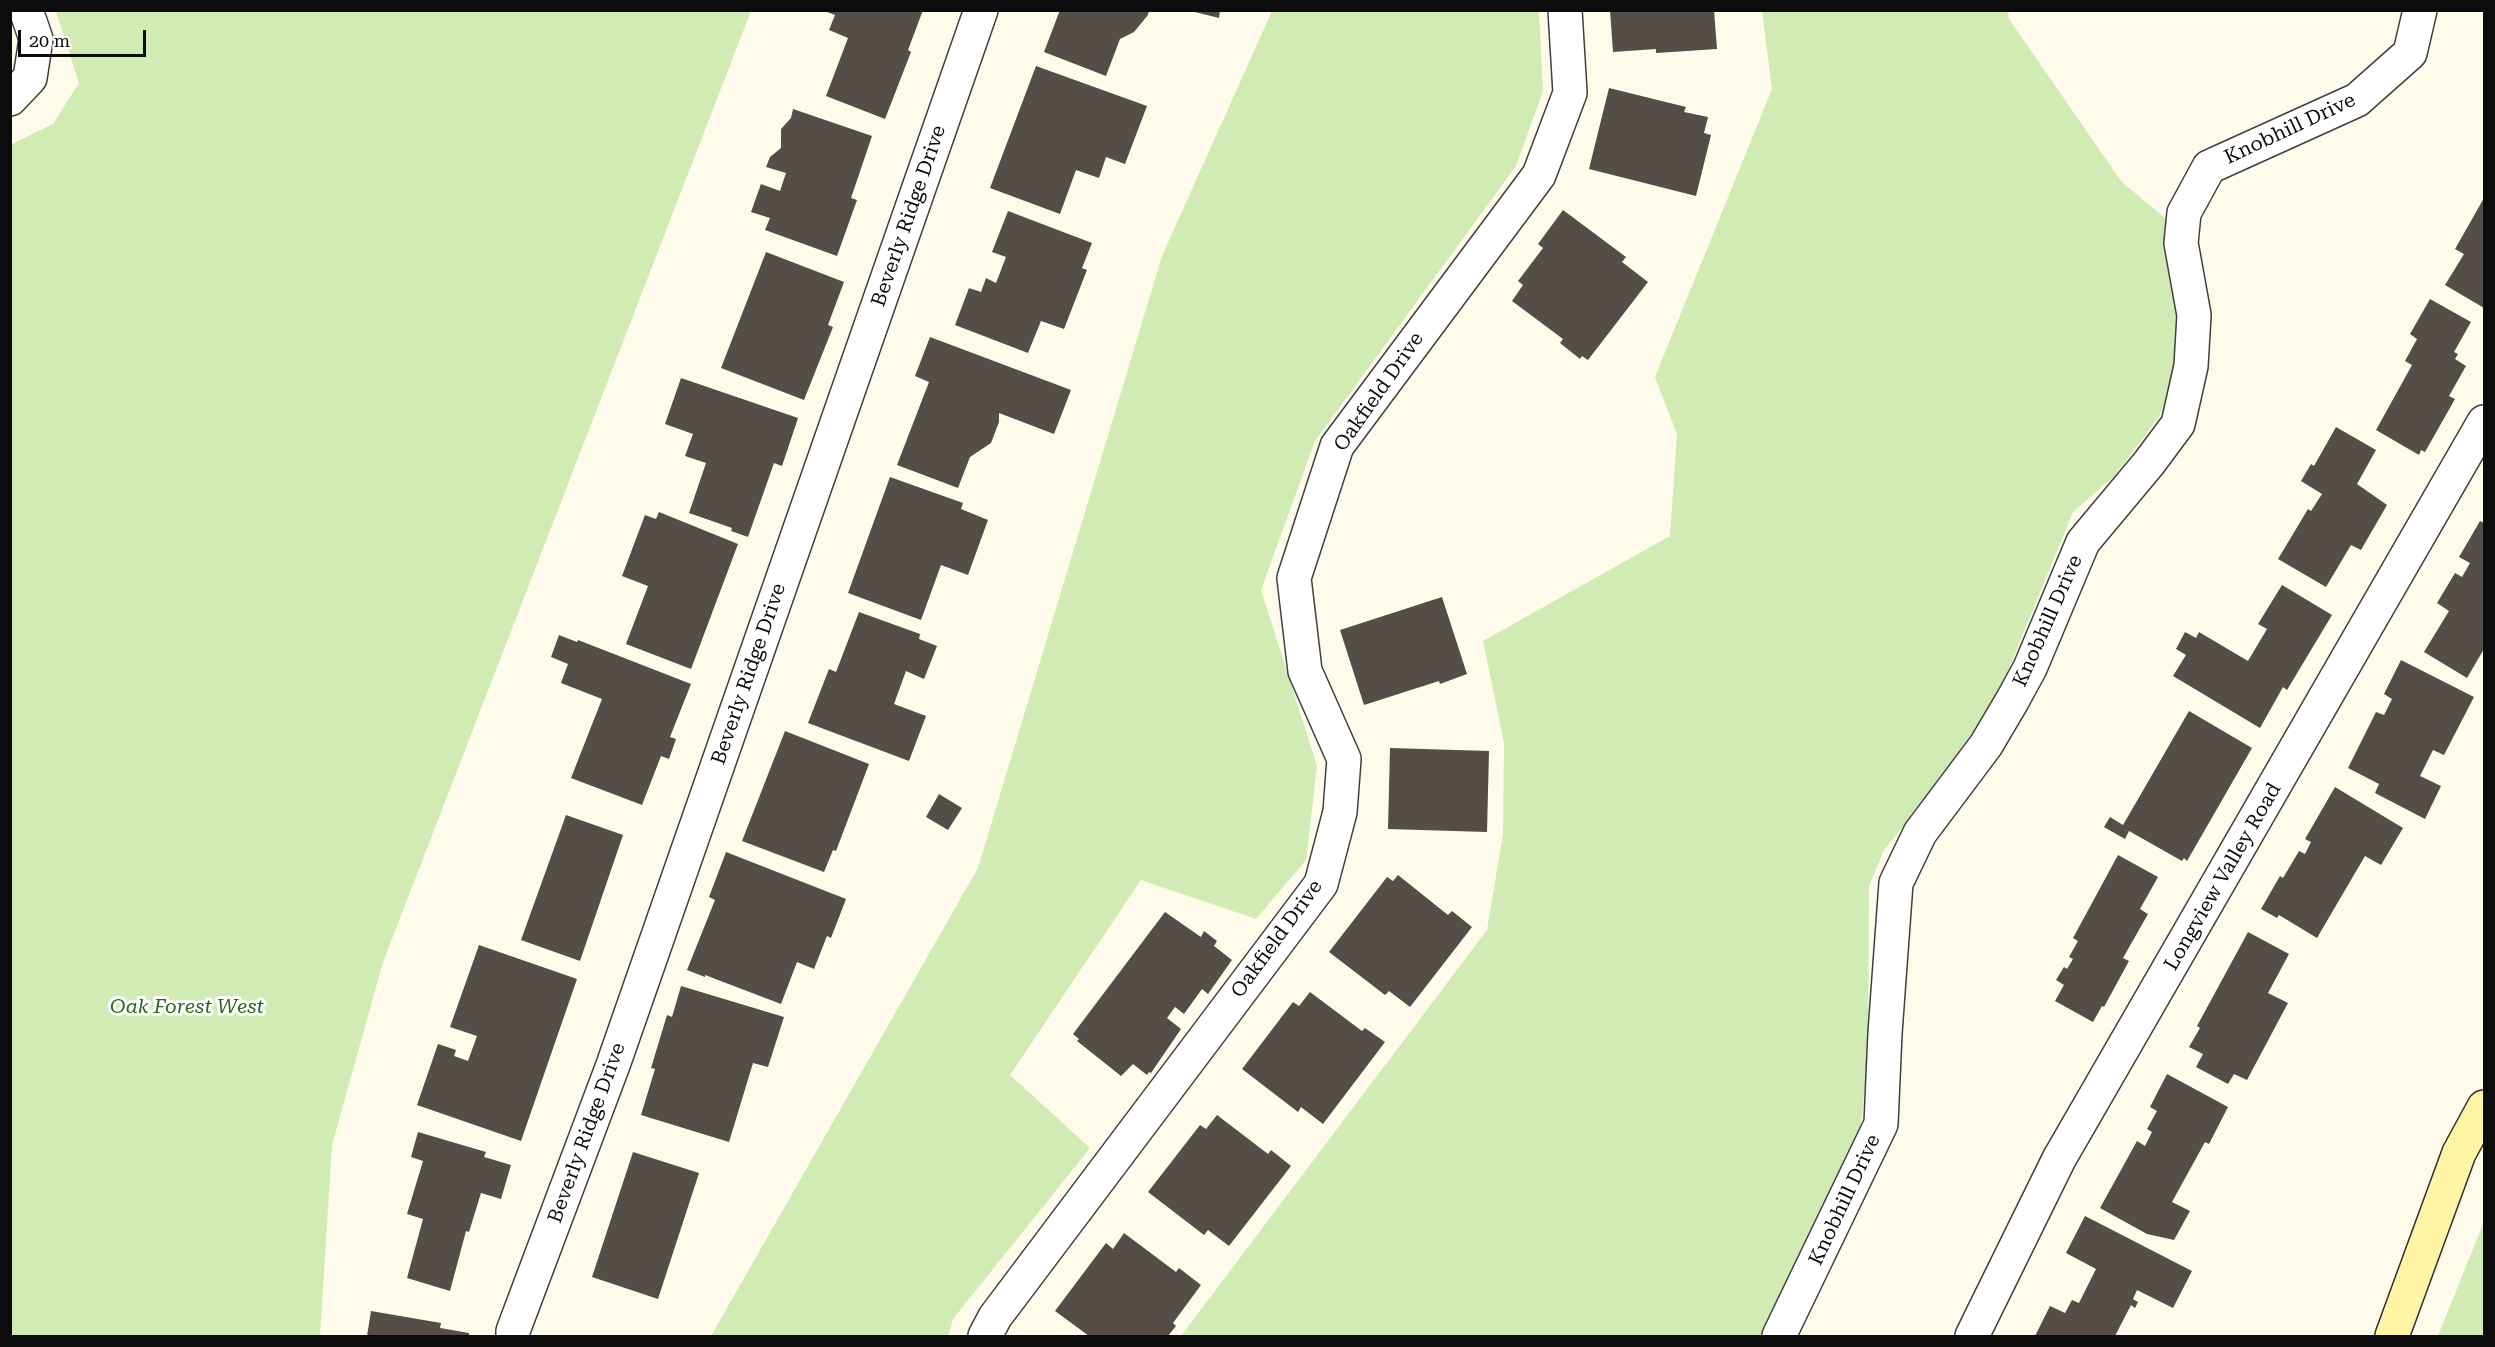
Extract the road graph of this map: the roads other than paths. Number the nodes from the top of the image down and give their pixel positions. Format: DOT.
graph roads {
  1 [pos="26,10"];
  2 [pos="981,10"];
  3 [pos="1565,10"];
  4 [pos="2420,10"];
  5 [pos="10,99"];
  6 [pos="2484,422"];
  7 [pos="2484,1107"];
  8 [pos="513,1336"];
  9 [pos="985,1336"];
  10 [pos="1779,1336"];
  11 [pos="1972,1336"];
  12 [pos="2392,1336"];
  1 -- 5 [label="street"];
  2 -- 8 [label="street, Beverly Ridge Drive"];
  3 -- 9 [label="street, Oakfield Drive"];
  4 -- 10 [label="street, Knobhill Drive"];
  6 -- 11 [label="street, Longview Valley Road"];
  7 -- 12 [label="main road"];
}
